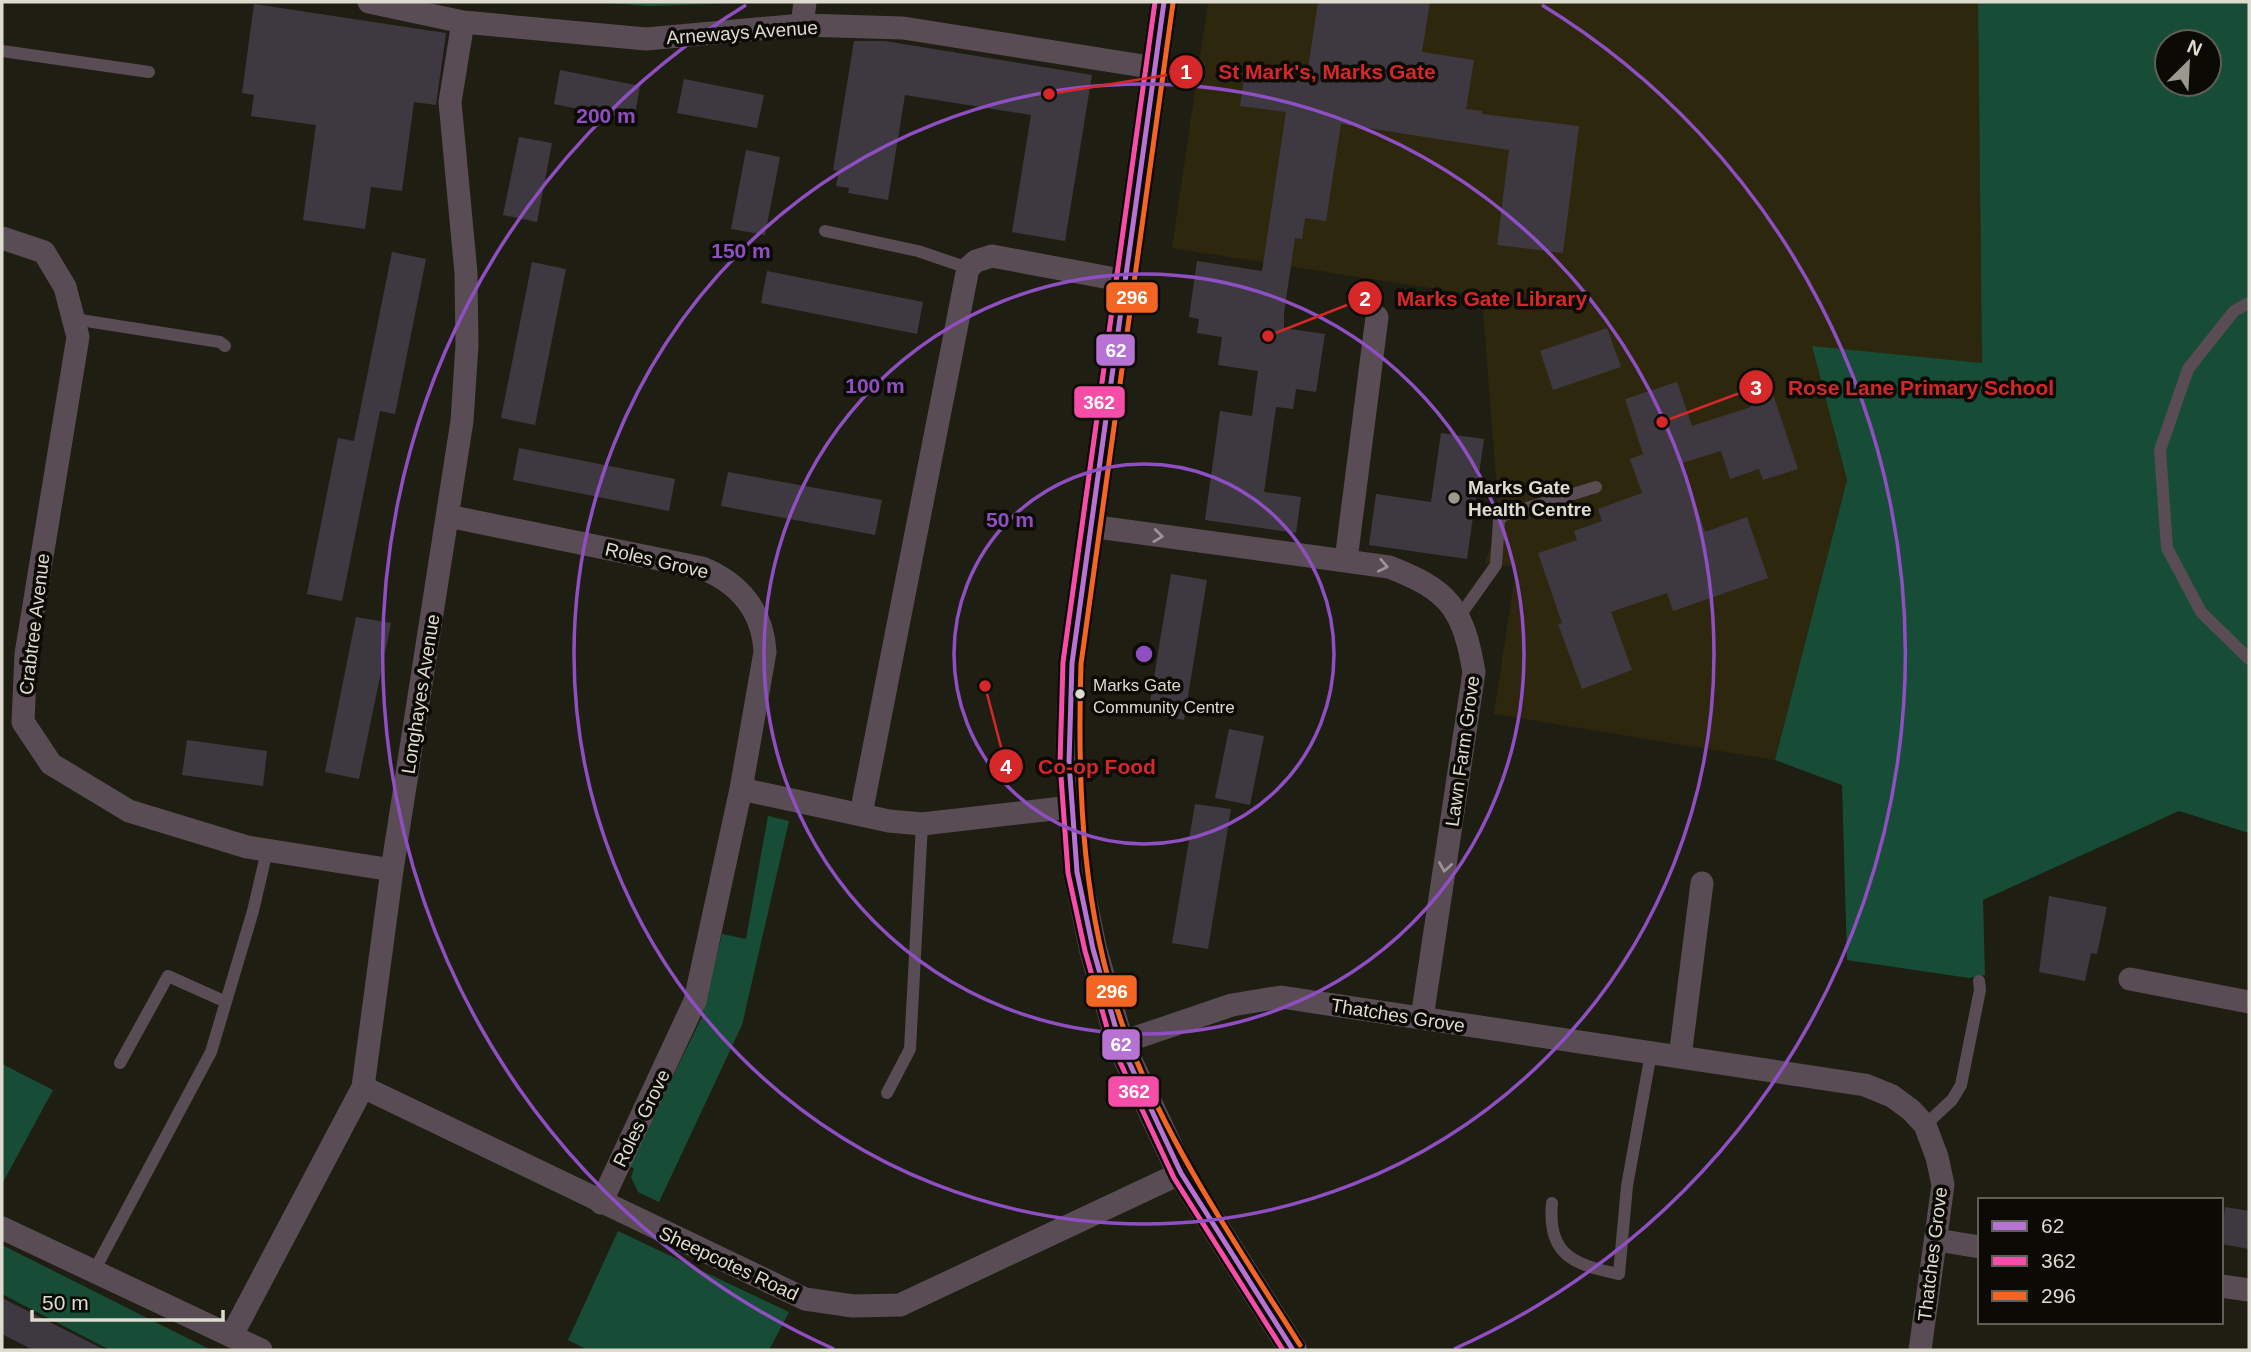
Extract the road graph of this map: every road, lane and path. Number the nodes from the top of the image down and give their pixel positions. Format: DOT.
graph roads {
  1 [pos="369,2"];
  2 [pos="805,2"];
  3 [pos="1164,2"];
  4 [pos="463,22"];
  5 [pos="802,25"];
  6 [pos="2,51"];
  7 [pos="1156,68"];
  8 [pos="149,72"];
  9 [pos="825,231"];
  10 [pos="2,238"];
  11 [pos="968,268"];
  12 [pos="1126,281"];
  13 [pos="2249,303"];
  14 [pos="1377,317"];
  15 [pos="74,319"];
  16 [pos="225,346"];
  17 [pos="1596,487"];
  18 [pos="448,516"];
  19 [pos="1090,526"];
  20 [pos="1346,560"];
  21 [pos="1459,617"];
  22 [pos="2249,659"];
  23 [pos="741,789"];
  24 [pos="1071,807"];
  25 [pos="861,814"];
  26 [pos="922,824"];
  27 [pos="267,851"];
  28 [pos="392,870"];
  29 [pos="1702,883"];
  30 [pos="2130,979"];
  31 [pos="1979,981"];
  32 [pos="226,1002"];
  33 [pos="2249,1002"];
  34 [pos="1423,1018"];
  35 [pos="1120,1043"];
  36 [pos="1651,1053"];
  37 [pos="1681,1057"];
  38 [pos="120,1063"];
  39 [pos="363,1087"];
  40 [pos="887,1093"];
  41 [pos="1925,1125"];
  42 [pos="1181,1172"];
  43 [pos="601,1203"];
  44 [pos="1552,1203"];
  45 [pos="2,1228"];
  46 [pos="1937,1240"];
  47 [pos="1978,1247"];
  48 [pos="94,1271"];
  49 [pos="2223,1286"];
  50 [pos="2249,1290"];
  51 [pos="232,1335"];
  52 [pos="261,1350"];
  53 [pos="1293,1350"];
  54 [pos="1920,1350"];
  1 -- 4 [label="street, Arneways Avenue"];
  2 -- 5 [label="street"];
  3 -- 7 [label="street"];
  4 -- 5 [label="street, Arneways Avenue"];
  4 -- 18 [label="street, Longhayes Avenue"];
  5 -- 7 [label="street, Arneways Avenue"];
  6 -- 8 [label="lane"];
  7 -- 12 [label="street"];
  9 -- 11 [label="lane"];
  10 -- 15 [label="street, Crabtree Avenue"];
  11 -- 12 [label="street"];
  11 -- 25 [label="street"];
  12 -- 19 [label="street"];
  13 -- 22 [label="lane"];
  14 -- 20 [label="street"];
  15 -- 16 [label="lane"];
  15 -- 27 [label="street, Crabtree Avenue"];
  17 -- 21 [label="lane"];
  18 -- 23 [label="street, Roles Grove"];
  18 -- 28 [label="street, Longhayes Avenue"];
  19 -- 20 [label="street, Lawn Farm Grove, one-way"];
  19 -- 24 [label="street"];
  20 -- 21 [label="street, Lawn Farm Grove, one-way"];
  21 -- 34 [label="street, Lawn Farm Grove, one-way"];
  23 -- 25 [label="street"];
  23 -- 43 [label="street, Roles Grove"];
  24 -- 26 [label="street"];
  24 -- 35 [label="street"];
  25 -- 26 [label="street"];
  26 -- 40 [label="lane"];
  27 -- 28 [label="street, Crabtree Avenue"];
  27 -- 32 [label="lane"];
  28 -- 39 [label="street, Longhayes Avenue"];
  29 -- 37 [label="street"];
  30 -- 33 [label="street"];
  31 -- 41 [label="lane"];
  32 -- 38 [label="lane"];
  32 -- 48 [label="lane"];
  34 -- 35 [label="street, Thatches Grove"];
  34 -- 36 [label="street, Thatches Grove"];
  35 -- 42 [label="street"];
  36 -- 37 [label="street, Thatches Grove"];
  36 -- 44 [label="lane"];
  37 -- 41 [label="street, Thatches Grove"];
  39 -- 43 [label="street, Sheepcotes Road"];
  39 -- 51 [label="street, Longhayes Avenue"];
  41 -- 46 [label="street, Thatches Grove"];
  42 -- 43 [label="street, Sheepcotes Road"];
  42 -- 53 [label="street"];
  45 -- 48 [label="street"];
  46 -- 47 [label="street"];
  46 -- 54 [label="street, Thatches Grove"];
  48 -- 51 [label="street"];
  49 -- 50 [label="street"];
  51 -- 52 [label="street"];
}
